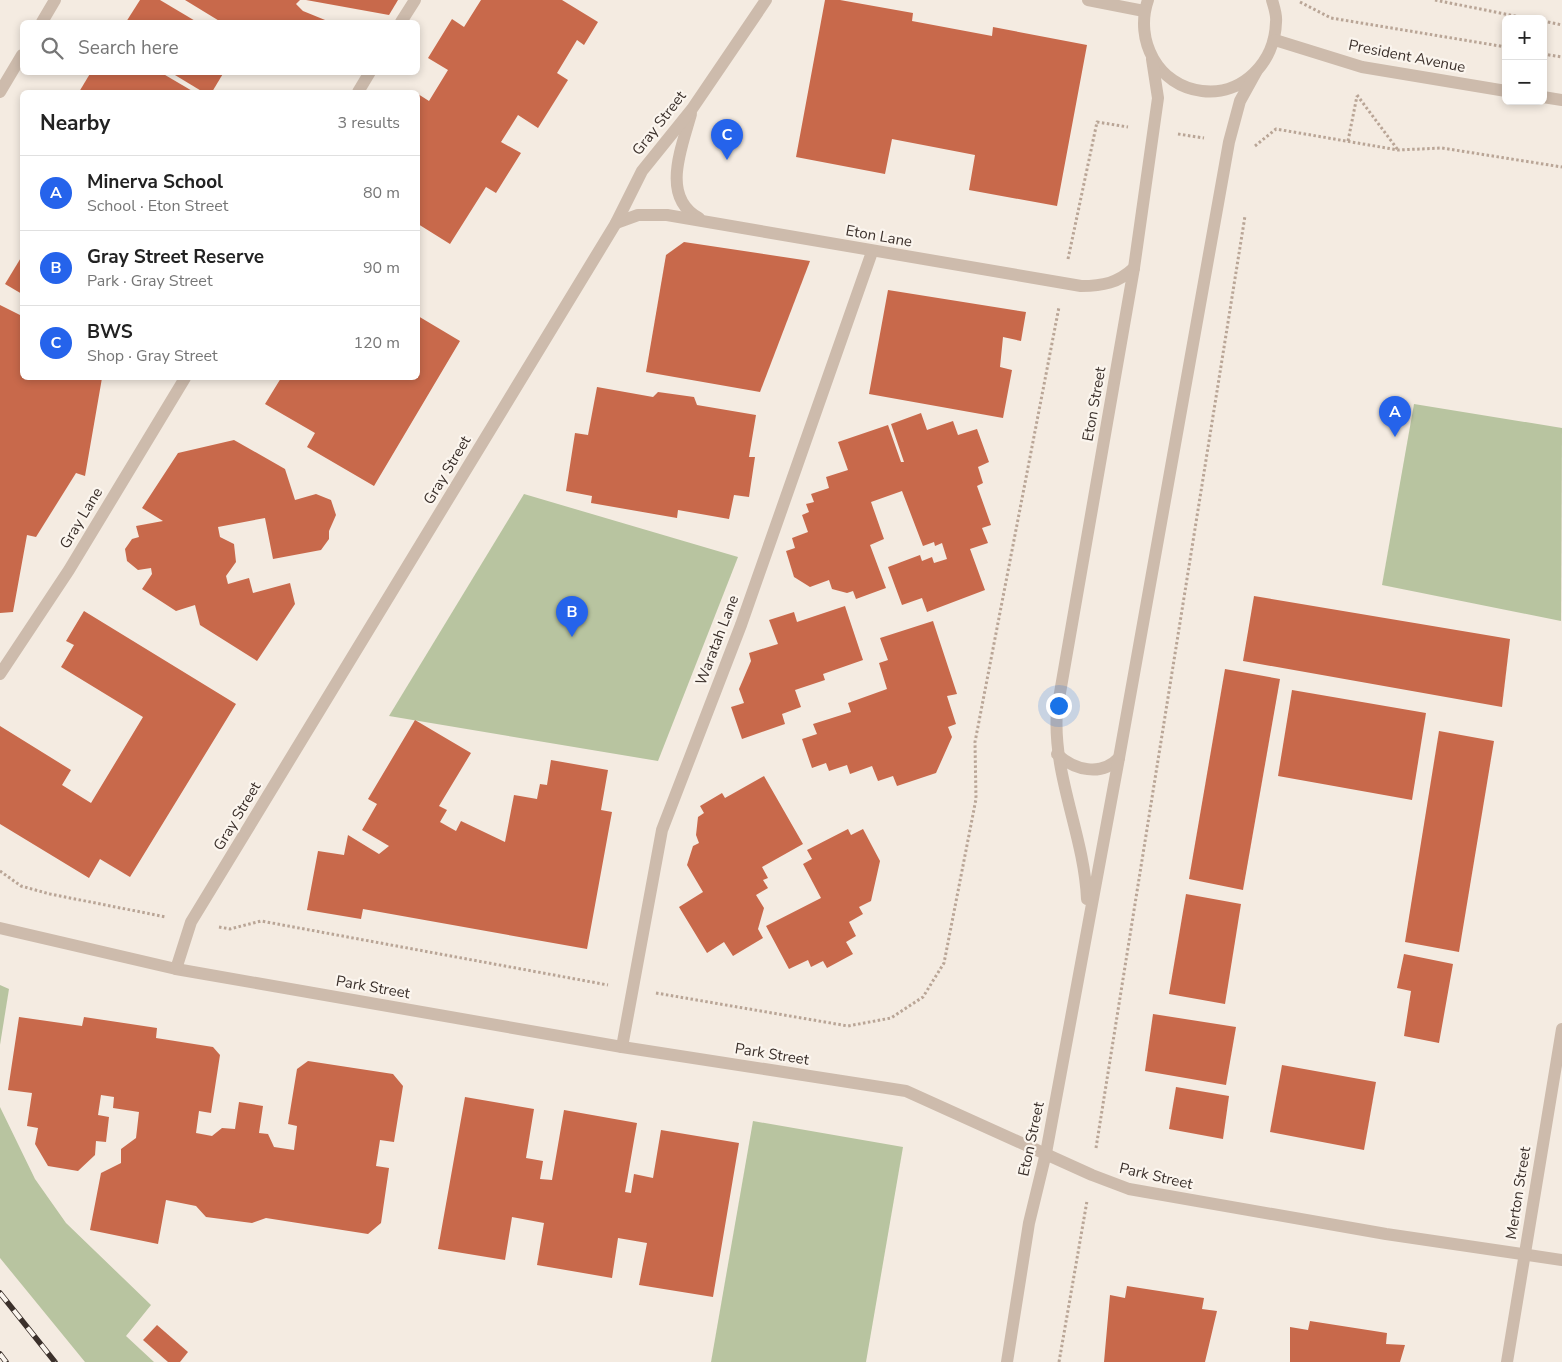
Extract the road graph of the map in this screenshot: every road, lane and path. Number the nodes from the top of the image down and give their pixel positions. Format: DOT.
graph roads {
  1 [pos="56,0"];
  2 [pos="415,0"];
  3 [pos="766,0"];
  4 [pos="1088,0"];
  5 [pos="1272,0"];
  6 [pos="1298,0"];
  7 [pos="1435,0"];
  8 [pos="1146,5"];
  9 [pos="1510,15"];
  10 [pos="43,20"];
  11 [pos="402,20"];
  12 [pos="1547,22"];
  13 [pos="1562,25"];
  14 [pos="1275,40"];
  15 [pos="1502,46"];
  16 [pos="1547,55"];
  17 [pos="1562,57"];
  18 [pos="20,58"];
  19 [pos="1152,59"];
  20 [pos="1256,72"];
  21 [pos="368,75"];
  22 [pos="359,90"];
  23 [pos="1502,90"];
  24 [pos="0,92"];
  25 [pos="1547,98"];
  26 [pos="1562,100"];
  27 [pos="692,109"];
  28 [pos="1154,131"];
  29 [pos="1348,141"];
  30 [pos="1229,142"];
  31 [pos="1256,146"];
  32 [pos="1398,150"];
  33 [pos="1254,156"];
  34 [pos="1562,168"];
  35 [pos="1245,215"];
  36 [pos="708,222"];
  37 [pos="616,223"];
  38 [pos="872,252"];
  39 [pos="1134,268"];
  40 [pos="1064,284"];
  41 [pos="184,380"];
  42 [pos="0,674"];
  43 [pos="1057,754"];
  44 [pos="1119,758"];
  45 [pos="0,871"];
  46 [pos="192,922"];
  47 [pos="1088,922"];
  48 [pos="0,928"];
  49 [pos="176,968"];
  50 [pos="631,989"];
  51 [pos="1562,1030"];
  52 [pos="622,1047"];
  53 [pos="1046,1153"];
  54 [pos="1092,1175"];
  55 [pos="1525,1254"];
  56 [pos="1562,1260"];
  57 [pos="1007,1362"];
  58 [pos="1059,1362"];
  59 [pos="1507,1362"];
  1 -- 10 [label="street"];
  2 -- 11 [label="street"];
  3 -- 27 [label="street, Gray Street"];
  4 -- 8 [label="street"];
  5 -- 14 [label="street"];
  6 -- 15 [label="path"];
  7 -- 9 [label="path"];
  8 -- 19 [label="street, Eton Street"];
  12 -- 13 [label="path"];
  14 -- 20 [label="street, Eton Street"];
  14 -- 23 [label="street, President Avenue"];
  16 -- 17 [label="path"];
  18 -- 24 [label="street"];
  19 -- 20 [label="street"];
  19 -- 28 [label="street, Eton Street"];
  20 -- 30 [label="street, Eton Street"];
  21 -- 22 [label="street"];
  25 -- 26 [label="street"];
  27 -- 36 [label="street"];
  27 -- 37 [label="street, Gray Street"];
  28 -- 30 [label="path"];
  28 -- 39 [label="street, Eton Street"];
  28 -- 40 [label="path"];
  29 -- 31 [label="path"];
  29 -- 32 [label="path"];
  29 -- 32 [label="path"];
  30 -- 31 [label="path"];
  30 -- 44 [label="street, Eton Street"];
  31 -- 33 [label="path"];
  32 -- 34 [label="path"];
  35 -- 54 [label="path"];
  36 -- 37 [label="street, Eton Lane"];
  36 -- 38 [label="street, Eton Lane"];
  37 -- 46 [label="street, Gray Street"];
  38 -- 40 [label="street, Eton Lane"];
  38 -- 50 [label="street, Waratah Lane"];
  39 -- 40 [label="street, Eton Lane"];
  39 -- 43 [label="street, Eton Street"];
  40 -- 50 [label="path"];
  41 -- 42 [label="street, Gray Lane"];
  43 -- 44 [label="street"];
  43 -- 47 [label="street, Eton Street"];
  44 -- 47 [label="street, Eton Street"];
  45 -- 46 [label="path"];
  46 -- 49 [label="street, Gray Street"];
  46 -- 50 [label="path"];
  47 -- 53 [label="street, Eton Street"];
  48 -- 49 [label="street, Park Street"];
  49 -- 52 [label="street, Park Street"];
  50 -- 52 [label="street, Waratah Lane"];
  51 -- 55 [label="street, Merton Street"];
  52 -- 53 [label="street, Park Street"];
  53 -- 54 [label="street, Park Street"];
  53 -- 57 [label="street, Eton Street"];
  54 -- 55 [label="street, Park Street"];
  54 -- 58 [label="path"];
  55 -- 56 [label="street, Park Street"];
  55 -- 59 [label="street, Merton Street"];
}
